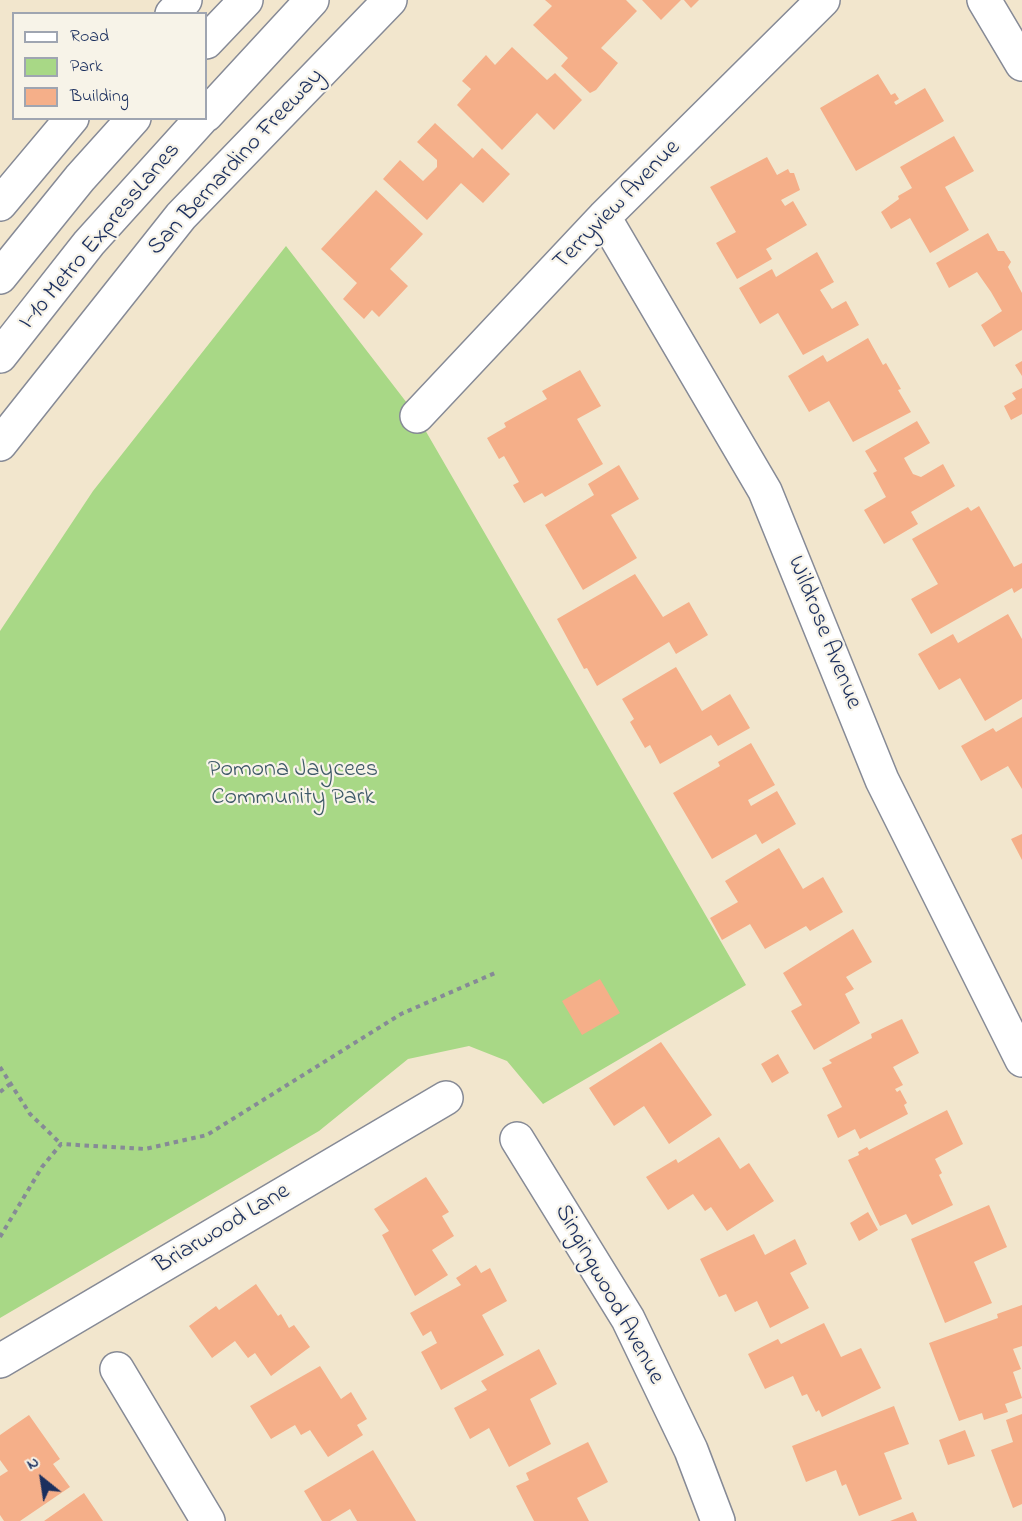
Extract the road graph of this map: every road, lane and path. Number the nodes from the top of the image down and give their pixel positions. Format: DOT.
graph roads {
  1 [pos="185,0"];
  2 [pos="246,0"];
  3 [pos="312,0"];
  4 [pos="390,0"];
  5 [pos="823,0"];
  6 [pos="984,0"];
  7 [pos="174,12"];
  8 [pos="207,41"];
  9 [pos="1022,64"];
  10 [pos="207,114"];
  11 [pos="70,120"];
  12 [pos="133,120"];
  13 [pos="200,120"];
  14 [pos="0,204"];
  15 [pos="604,217"];
  16 [pos="0,277"];
  17 [pos="0,356"];
  18 [pos="417,416"];
  19 [pos="0,444"];
  20 [pos="495,973"];
  21 [pos="1022,1060"];
  22 [pos="0,1067"];
  23 [pos="10,1084"];
  24 [pos="0,1092"];
  25 [pos="446,1098"];
  26 [pos="518,1139"];
  27 [pos="61,1144"];
  28 [pos="0,1236"];
  29 [pos="0,1361"];
  30 [pos="117,1369"];
  31 [pos="208,1521"];
  32 [pos="718,1521"];
  1 -- 7 [label="main road"];
  2 -- 8 [label="main road"];
  3 -- 10 [label="main road"];
  4 -- 19 [label="main road, San Bernardino Freeway"];
  5 -- 15 [label="main road, Terryview Avenue"];
  6 -- 9 [label="main road"];
  11 -- 14 [label="main road"];
  12 -- 16 [label="main road"];
  13 -- 17 [label="main road, I-10 Metro ExpressLanes"];
  15 -- 18 [label="main road, Terryview Avenue"];
  15 -- 21 [label="main road, Wildrose Avenue"];
  20 -- 27 [label="path"];
  22 -- 23 [label="path"];
  23 -- 24 [label="path"];
  23 -- 27 [label="path"];
  25 -- 29 [label="main road, Briarwood Lane"];
  26 -- 32 [label="main road, Singingwood Avenue"];
  27 -- 28 [label="path"];
  30 -- 31 [label="main road"];
}
